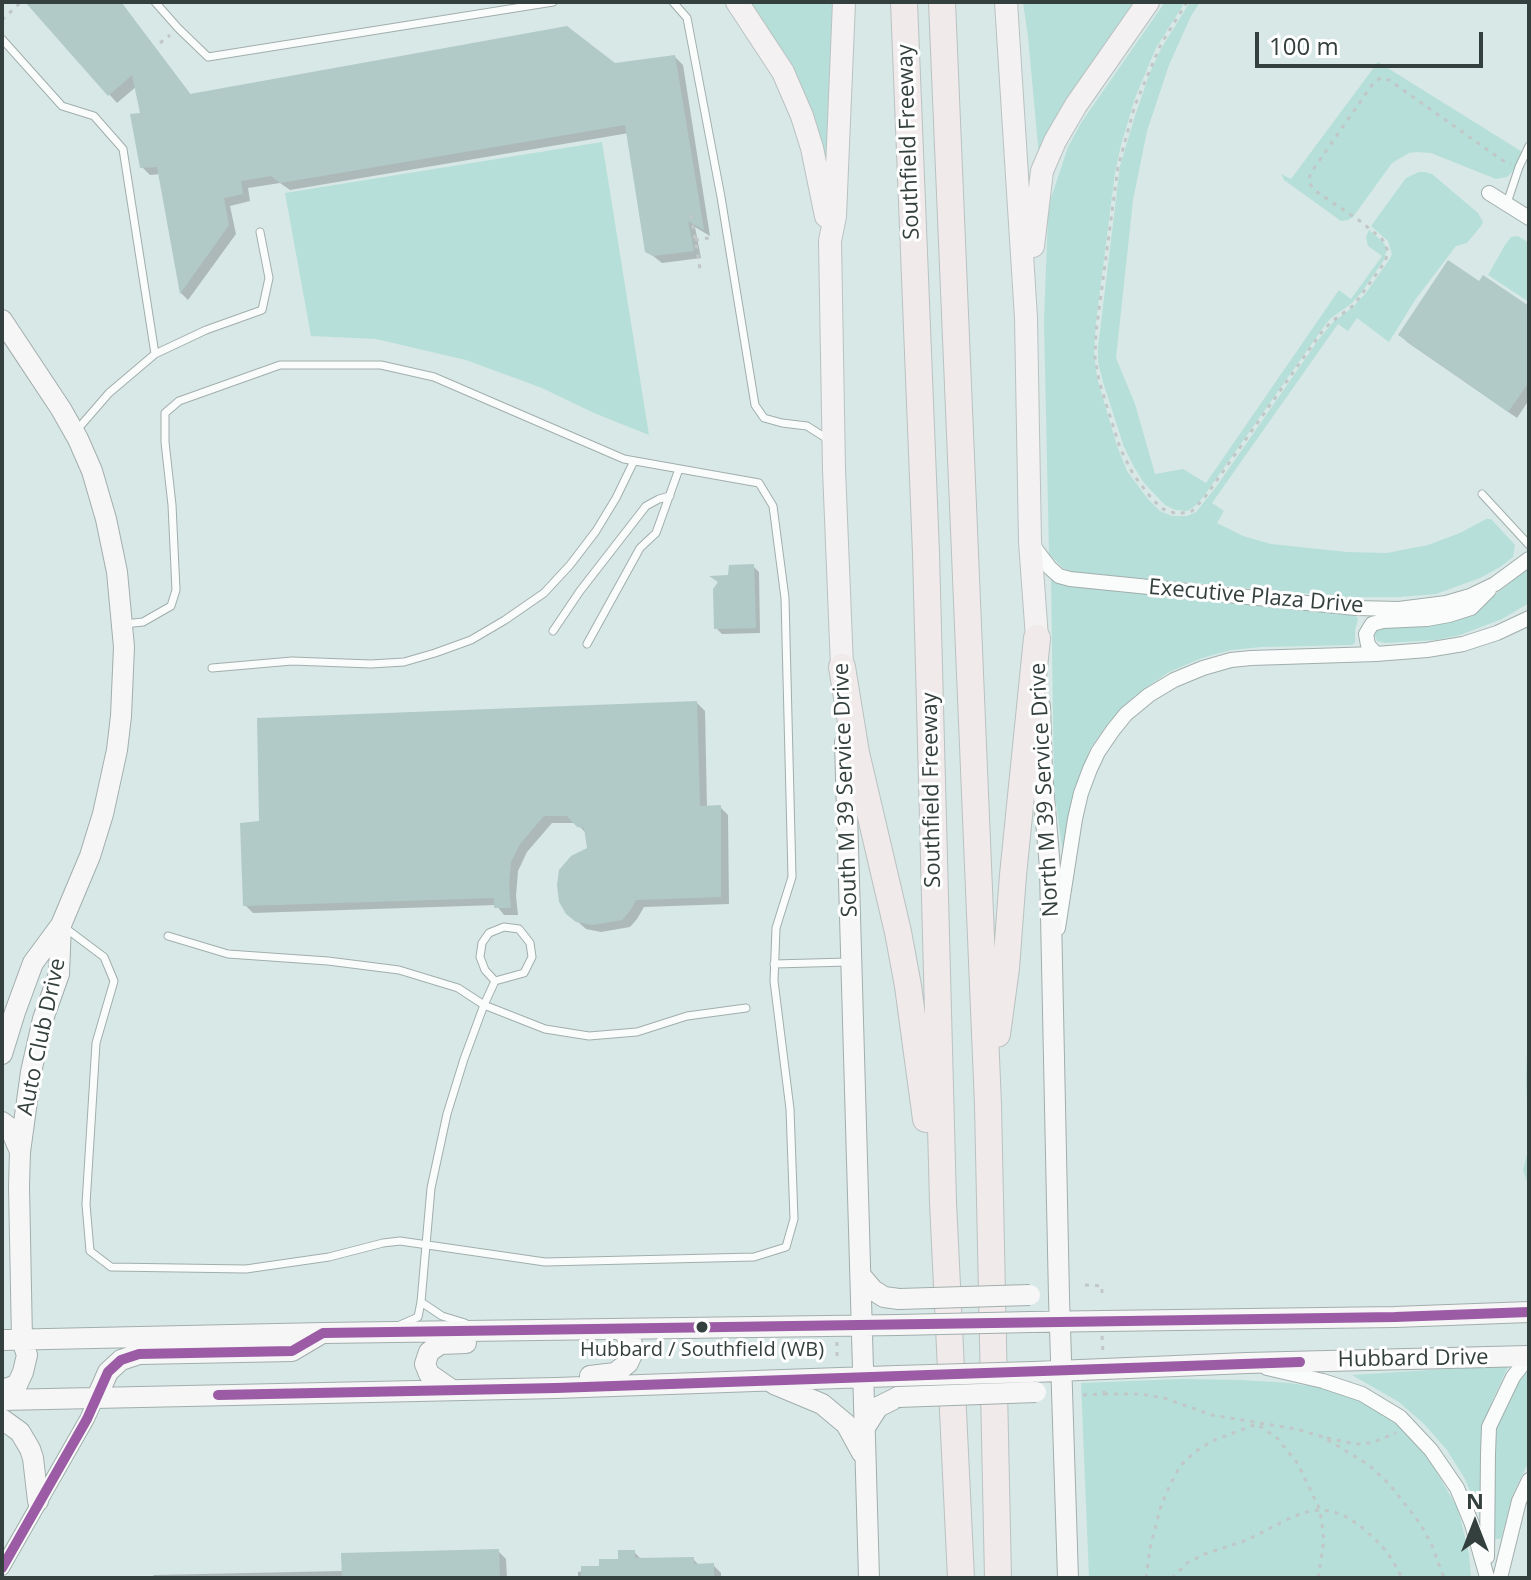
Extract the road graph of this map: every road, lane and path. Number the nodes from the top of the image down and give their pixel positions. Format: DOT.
graph roads {
  1 [pos="155,2"];
  2 [pos="553,2"];
  3 [pos="673,2"];
  4 [pos="737,2"];
  5 [pos="844,2"];
  6 [pos="904,2"];
  7 [pos="942,2"];
  8 [pos="1006,2"];
  9 [pos="1148,2"];
  10 [pos="1187,2"];
  11 [pos="20,3"];
  12 [pos="2,20"];
  13 [pos="171,34"];
  14 [pos="2,39"];
  15 [pos="160,43"];
  16 [pos="1529,146"];
  17 [pos="1519,167"];
  18 [pos="1489,193"];
  19 [pos="1507,204"];
  20 [pos="691,215"];
  21 [pos="1529,218"];
  22 [pos="260,232"];
  23 [pos="718,236"];
  24 [pos="693,239"];
  25 [pos="830,241"];
  26 [pos="700,269"];
  27 [pos="1026,318"];
  28 [pos="2,320"];
  29 [pos="155,354"];
  30 [pos="74,433"];
  31 [pos="834,443"];
  32 [pos="634,461"];
  33 [pos="679,469"];
  34 [pos="1482,494"];
  35 [pos="670,496"];
  36 [pos="1030,542"];
  37 [pos="1529,545"];
  38 [pos="1529,559"];
  39 [pos="1495,584"];
  40 [pos="1529,618"];
  41 [pos="122,624"];
  42 [pos="553,631"];
  43 [pos="1037,638"];
  44 [pos="587,644"];
  45 [pos="1376,654"];
  46 [pos="842,667"];
  47 [pos="212,668"];
  48 [pos="61,925"];
  49 [pos="168,936"];
  50 [pos="852,962"];
  51 [pos="774,964"];
  52 [pos="1053,964"];
  53 [pos="495,981"];
  54 [pos="484,1005"];
  55 [pos="746,1008"];
  56 [pos="2,1054"];
  57 [pos="2,1063"];
  58 [pos="31,1072"];
  59 [pos="988,1105"];
  60 [pos="2,1122"];
  61 [pos="20,1152"];
  62 [pos="943,1202"];
  63 [pos="426,1245"];
  64 [pos="11,1248"];
  65 [pos="1059,1264"];
  66 [pos="861,1276"];
  67 [pos="1085,1285"];
  68 [pos="1102,1295"];
  69 [pos="421,1302"];
  70 [pos="1529,1312"];
  71 [pos="1060,1321"];
  72 [pos="862,1326"];
  73 [pos="620,1329"];
  74 [pos="687,1329"];
  75 [pos="587,1330"];
  76 [pos="383,1332"];
  77 [pos="323,1333"];
  78 [pos="1102,1333"];
  79 [pos="837,1338"];
  80 [pos="12,1340"];
  81 [pos="1103,1356"];
  82 [pos="1529,1356"];
  83 [pos="837,1362"];
  84 [pos="1247,1363"];
  85 [pos="1062,1371"];
  86 [pos="864,1376"];
  87 [pos="767,1381"];
  88 [pos="1103,1381"];
  89 [pos="1034,1382"];
  90 [pos="544,1388"];
  91 [pos="2,1390"];
  92 [pos="452,1390"];
  93 [pos="1104,1394"];
  94 [pos="1083,1395"];
  95 [pos="97,1397"];
  96 [pos="2,1400"];
  97 [pos="1063,1412"];
  98 [pos="2,1419"];
  99 [pos="1257,1424"];
  100 [pos="1407,1424"];
  101 [pos="864,1429"];
  102 [pos="1323,1437"];
  103 [pos="866,1463"];
  104 [pos="1529,1480"];
  105 [pos="38,1501"];
  106 [pos="1320,1510"];
  107 [pos="2,1568"];
  108 [pos="869,1578"];
  109 [pos="961,1578"];
  110 [pos="998,1578"];
  111 [pos="1068,1578"];
  112 [pos="1146,1578"];
  113 [pos="1172,1578"];
  114 [pos="1318,1578"];
  115 [pos="1402,1578"];
  116 [pos="1444,1578"];
  117 [pos="1487,1578"];
  118 [pos="1500,1578"];
  1 -- 2 [label="lane"];
  3 -- 31 [label="lane"];
  4 -- 25 [label="main road"];
  5 -- 25 [label="main road, South M 39 Service Drive"];
  6 -- 62 [label="highway, Southfield Freeway"];
  7 -- 59 [label="highway, Southfield Freeway"];
  8 -- 27 [label="main road, North M 39 Service Drive"];
  9 -- 27 [label="main road"];
  10 -- 17 [label="path"];
  11 -- 12 [label="path"];
  13 -- 15 [label="path"];
  14 -- 29 [label="lane"];
  16 -- 17 [label="lane"];
  17 -- 19 [label="lane"];
  18 -- 19 [label="street"];
  19 -- 21 [label="street"];
  20 -- 24 [label="path"];
  22 -- 29 [label="lane"];
  23 -- 24 [label="path"];
  24 -- 26 [label="path"];
  25 -- 31 [label="main road, South M 39 Service Drive"];
  27 -- 36 [label="main road, North M 39 Service Drive"];
  28 -- 30 [label="street, Auto Club Drive"];
  29 -- 30 [label="lane"];
  30 -- 41 [label="street, Auto Club Drive"];
  31 -- 46 [label="main road, South M 39 Service Drive"];
  32 -- 33 [label="lane"];
  32 -- 41 [label="lane"];
  32 -- 47 [label="lane"];
  33 -- 35 [label="lane"];
  33 -- 51 [label="lane"];
  34 -- 37 [label="lane"];
  35 -- 42 [label="lane"];
  35 -- 44 [label="lane"];
  36 -- 39 [label="street, Executive Plaza Drive"];
  36 -- 43 [label="main road, North M 39 Service Drive"];
  38 -- 39 [label="street, Executive Plaza Drive"];
  39 -- 45 [label="street, Executive Plaza Drive"];
  40 -- 45 [label="street"];
  41 -- 48 [label="street, Auto Club Drive"];
  43 -- 52 [label="street, North M 39 Service Drive"];
  43 -- 59 [label="highway"];
  45 -- 52 [label="street"];
  46 -- 50 [label="street, South M 39 Service Drive"];
  46 -- 62 [label="highway"];
  48 -- 56 [label="street, Auto Club Drive"];
  48 -- 58 [label="street, Auto Club Drive"];
  48 -- 63 [label="lane"];
  49 -- 54 [label="lane"];
  50 -- 51 [label="lane"];
  50 -- 66 [label="street, South M 39 Service Drive"];
  51 -- 63 [label="lane"];
  52 -- 65 [label="street, North M 39 Service Drive"];
  53 -- 53 [label="lane"];
  53 -- 54 [label="lane"];
  54 -- 55 [label="lane"];
  54 -- 63 [label="lane"];
  57 -- 58 [label="street"];
  58 -- 61 [label="street, Auto Club Drive"];
  59 -- 110 [label="highway, Southfield Freeway"];
  60 -- 61 [label="street"];
  61 -- 64 [label="street, Auto Club Drive"];
  62 -- 109 [label="highway, Southfield Freeway"];
  63 -- 69 [label="lane"];
  64 -- 80 [label="street, Auto Club Drive"];
  65 -- 66 [label="street, bridge"];
  65 -- 71 [label="street, North M 39 Service Drive"];
  66 -- 72 [label="street, South M 39 Service Drive"];
  67 -- 68 [label="path"];
  69 -- 74 [label="lane"];
  69 -- 76 [label="lane"];
  70 -- 71 [label="street, Hubbard Drive"];
  71 -- 72 [label="street, Hubbard Drive, bridge"];
  71 -- 85 [label="street, North M 39 Service Drive"];
  72 -- 74 [label="street, Hubbard Drive"];
  72 -- 86 [label="street, South M 39 Service Drive"];
  73 -- 74 [label="street, Hubbard Drive"];
  73 -- 75 [label="street, Hubbard Drive"];
  73 -- 90 [label="street"];
  75 -- 76 [label="street, Hubbard Drive"];
  75 -- 92 [label="street"];
  76 -- 77 [label="street, Hubbard Drive"];
  77 -- 80 [label="street, Hubbard Drive"];
  77 -- 95 [label="street"];
  78 -- 81 [label="path"];
  79 -- 83 [label="path"];
  80 -- 91 [label="street, Auto Club Drive"];
  82 -- 84 [label="street, Hubbard Drive"];
  82 -- 117 [label="street"];
  84 -- 85 [label="street, Hubbard Drive"];
  84 -- 100 [label="street"];
  85 -- 89 [label="street, Hubbard Drive"];
  85 -- 97 [label="street, North M 39 Service Drive"];
  86 -- 87 [label="street, Hubbard Drive"];
  86 -- 89 [label="street, Hubbard Drive, bridge"];
  86 -- 101 [label="street, South M 39 Service Drive"];
  87 -- 90 [label="street, Hubbard Drive"];
  87 -- 103 [label="street"];
  88 -- 93 [label="path"];
  89 -- 97 [label="street"];
  89 -- 101 [label="street, bridge"];
  90 -- 92 [label="street, Hubbard Drive"];
  92 -- 95 [label="street, Hubbard Drive"];
  93 -- 94 [label="path"];
  93 -- 99 [label="path"];
  95 -- 96 [label="street, Hubbard Drive"];
  95 -- 105 [label="street"];
  97 -- 111 [label="street, North M 39 Service Drive"];
  98 -- 105 [label="street"];
  99 -- 102 [label="path"];
  99 -- 106 [label="path"];
  99 -- 112 [label="path"];
  100 -- 102 [label="path"];
  100 -- 117 [label="street"];
  101 -- 103 [label="street, South M 39 Service Drive"];
  102 -- 116 [label="path"];
  103 -- 108 [label="street, South M 39 Service Drive"];
  104 -- 118 [label="street"];
  105 -- 107 [label="street"];
  106 -- 113 [label="path"];
  106 -- 114 [label="path"];
  106 -- 115 [label="path"];
}
